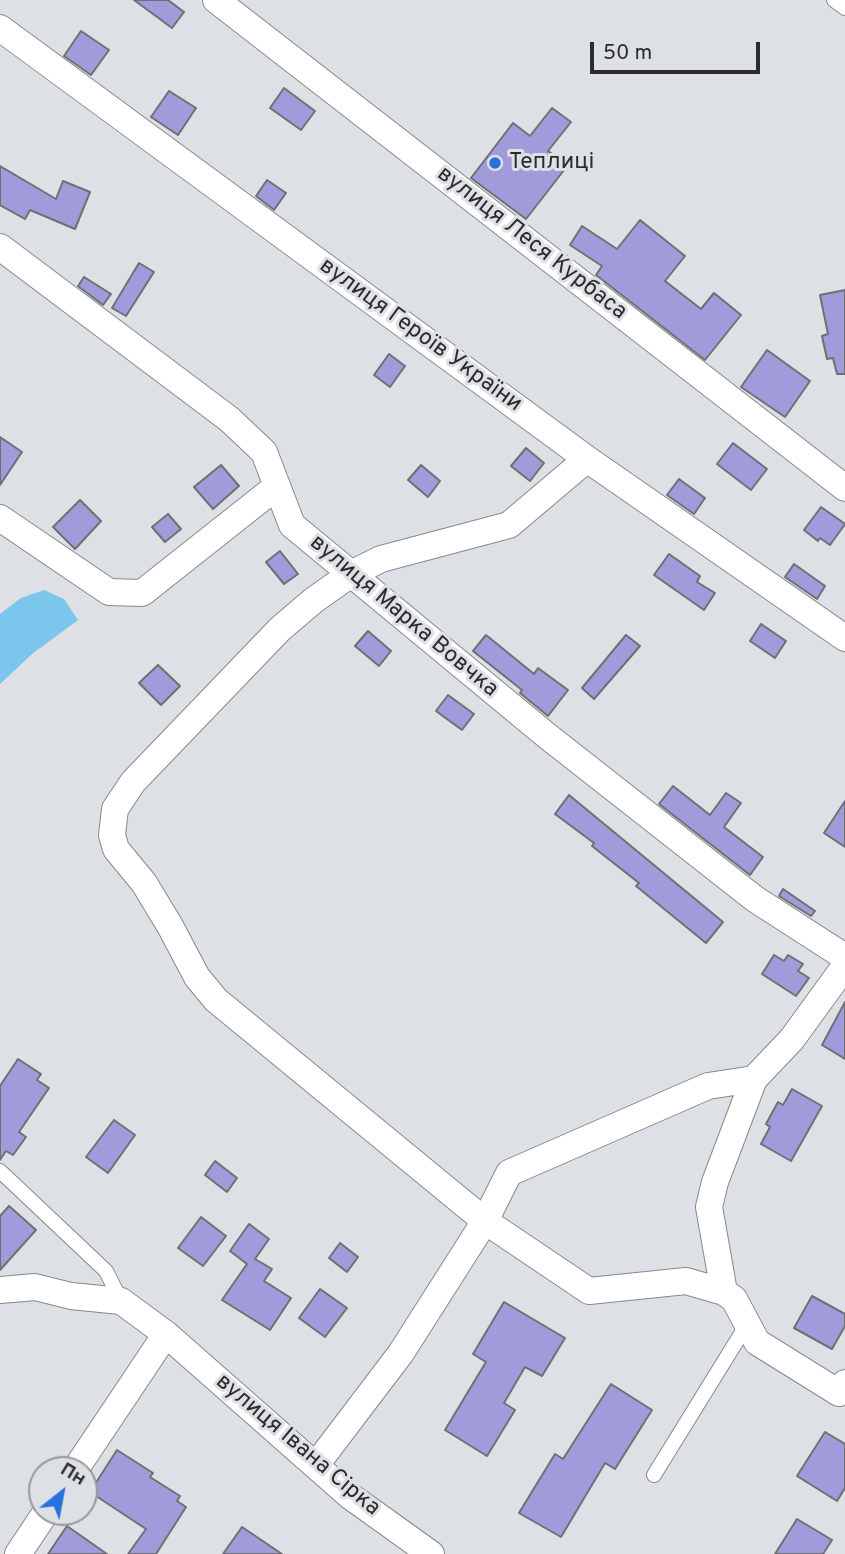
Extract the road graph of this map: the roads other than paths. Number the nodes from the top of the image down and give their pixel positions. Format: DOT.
graph roads {
  1 [pos="216,0"];
  2 [pos="834,0"];
  3 [pos="845,8"];
  4 [pos="0,28"];
  5 [pos="0,247"];
  6 [pos="587,459"];
  7 [pos="276,486"];
  8 [pos="845,488"];
  9 [pos="0,518"];
  10 [pos="351,574"];
  11 [pos="845,638"];
  12 [pos="845,957"];
  13 [pos="845,966"];
  14 [pos="754,1079"];
  15 [pos="0,1171"];
  16 [pos="485,1221"];
  17 [pos="0,1290"];
  18 [pos="724,1292"];
  19 [pos="121,1301"];
  20 [pos="746,1326"];
  21 [pos="166,1334"];
  22 [pos="842,1388"];
  23 [pos="84,1456"];
  24 [pos="316,1465"];
  25 [pos="654,1475"];
  26 [pos="37,1526"];
  27 [pos="18,1554"];
  28 [pos="430,1554"];
  1 -- 8 [label="street, вулиця Леся Курбаса"];
  2 -- 3 [label="lane"];
  4 -- 6 [label="street, вулиця Героїв України"];
  5 -- 7 [label="street, вулиця Марка Вовчка"];
  6 -- 10 [label="street"];
  6 -- 11 [label="street, вулиця Героїв України"];
  7 -- 9 [label="street"];
  7 -- 10 [label="street, вулиця Марка Вовчка"];
  10 -- 12 [label="street, вулиця Марка Вовчка"];
  10 -- 16 [label="street"];
  13 -- 14 [label="street"];
  14 -- 16 [label="street"];
  14 -- 18 [label="street"];
  15 -- 19 [label="lane"];
  16 -- 18 [label="street"];
  16 -- 24 [label="street"];
  17 -- 19 [label="street"];
  18 -- 20 [label="street"];
  19 -- 21 [label="street, вулиця Івана Сірка"];
  20 -- 22 [label="street"];
  20 -- 25 [label="lane"];
  21 -- 23 [label="street"];
  21 -- 24 [label="street, вулиця Івана Сірка"];
  24 -- 28 [label="street, вулиця Івана Сірка"];
  26 -- 27 [label="street"];
}
